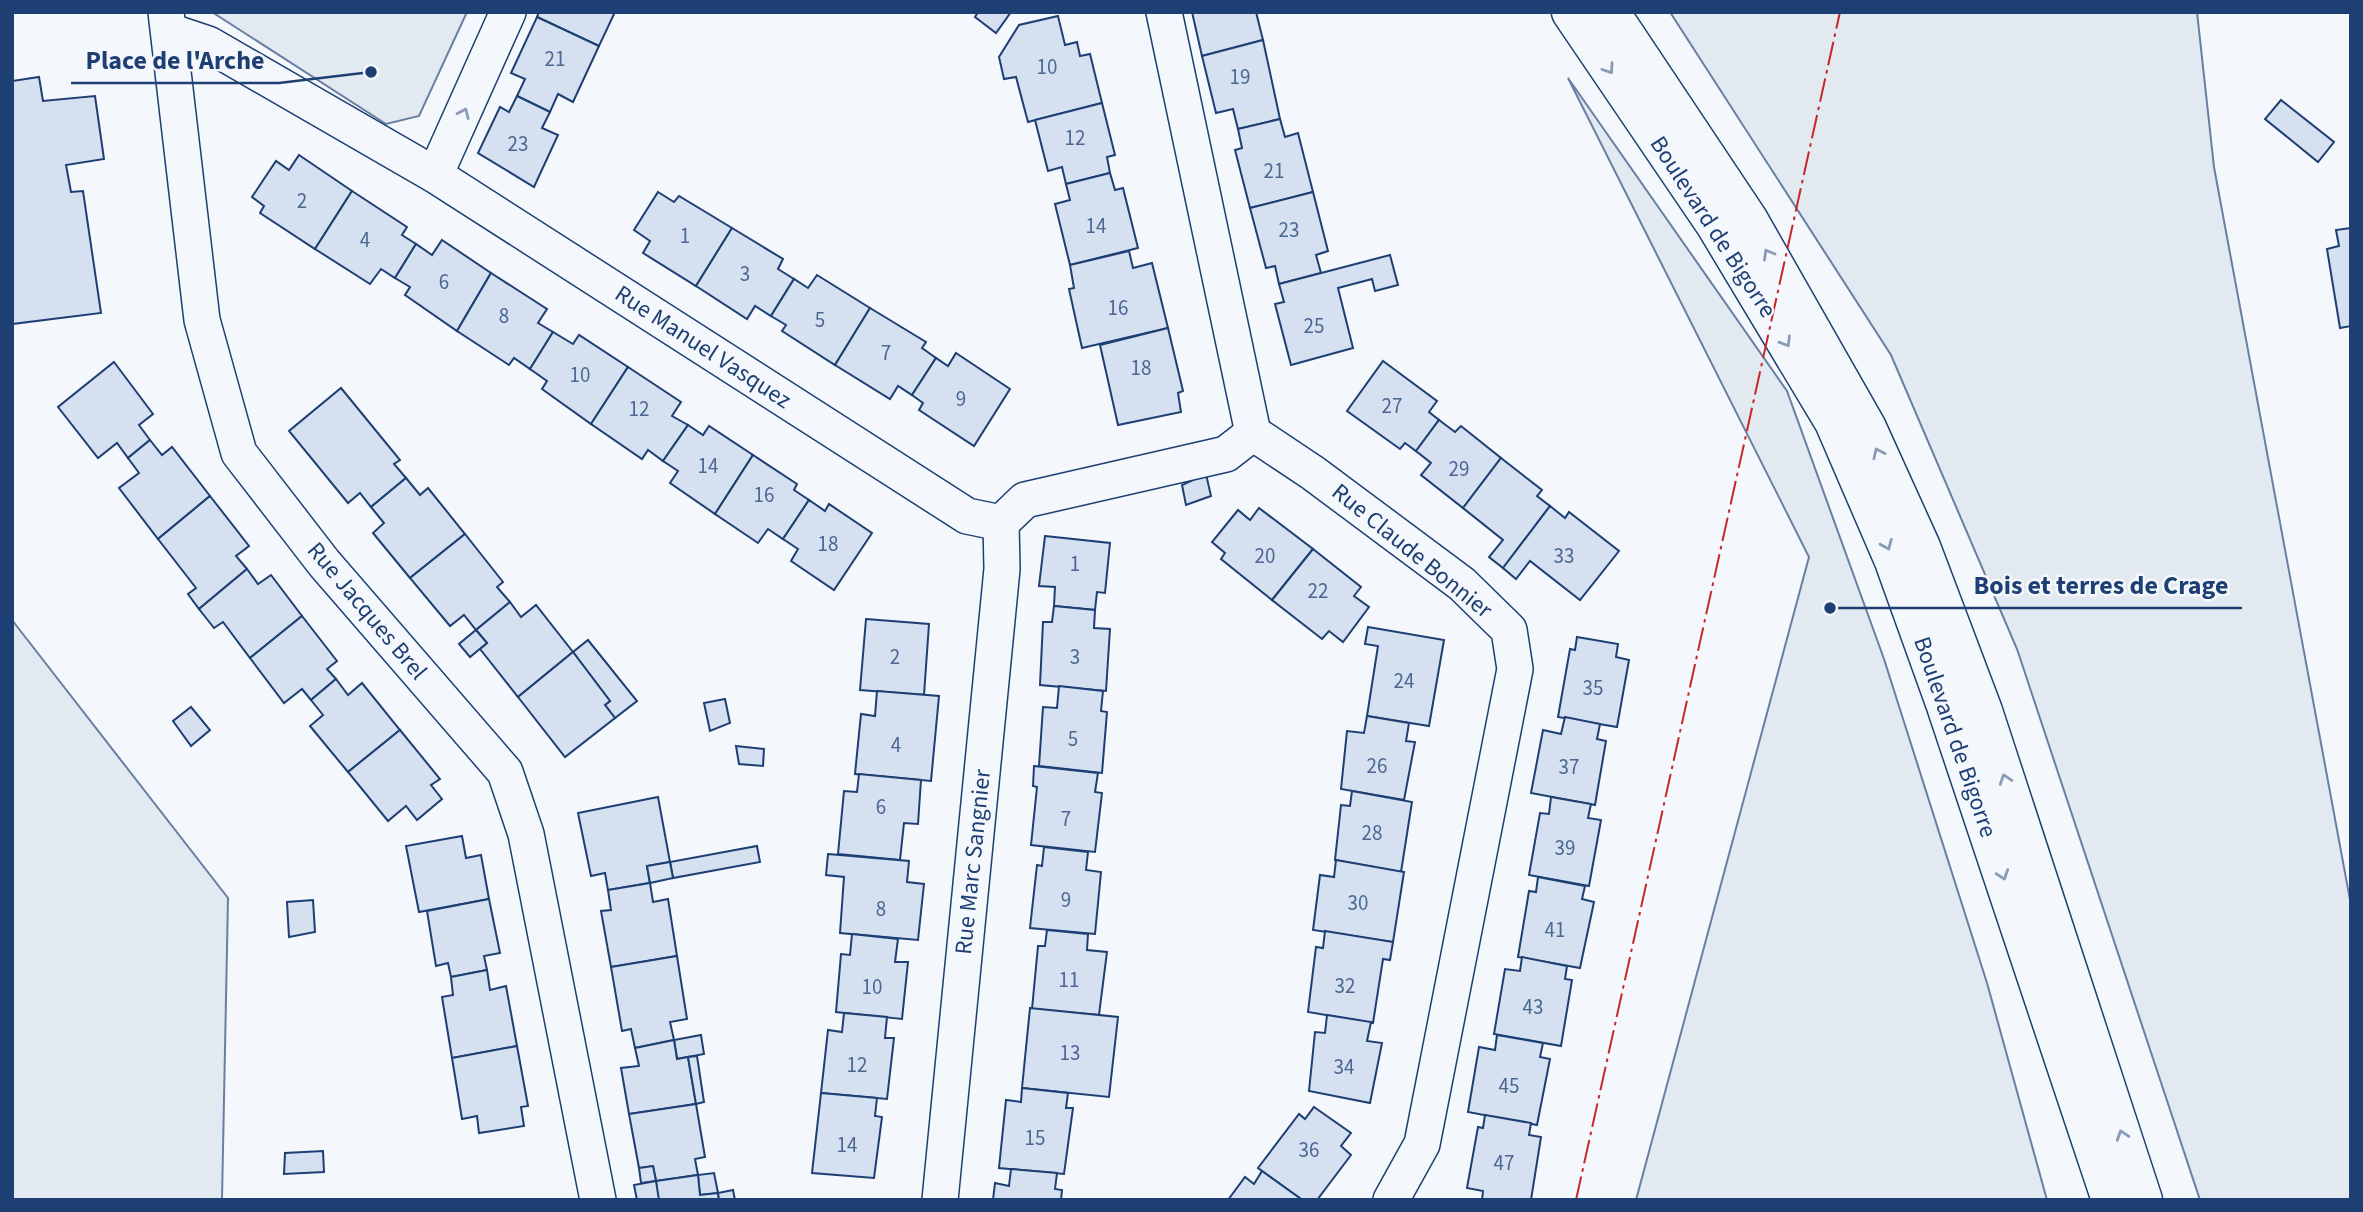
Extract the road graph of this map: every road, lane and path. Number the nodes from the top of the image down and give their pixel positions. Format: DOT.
graph roads {
  1 [pos="508,12"];
  2 [pos="1164,12"];
  3 [pos="1571,12"];
  4 [pos="1610,12"];
  5 [pos="167,22"];
  6 [pos="435,175"];
  7 [pos="1254,433"];
  8 [pos="1001,523"];
  9 [pos="597,1200"];
  10 [pos="940,1200"];
  11 [pos="1391,1200"];
  12 [pos="2111,1200"];
  13 [pos="2143,1200"];
  6 -- 1 [label="street, one-way"];
  2 -- 7 [label="street"];
  3 -- 12 [label="main road, Boulevard de Bigorre, one-way"];
  13 -- 4 [label="main road, Boulevard de Bigorre, one-way"];
  5 -- 6 [label="street, Rue Manuel Vasquez"];
  5 -- 9 [label="street, Rue Jacques Brel"];
  6 -- 8 [label="street, Rue Manuel Vasquez"];
  7 -- 8 [label="street"];
  7 -- 11 [label="street, Rue Claude Bonnier"];
  8 -- 10 [label="street, Rue Marc Sangnier"];
}
